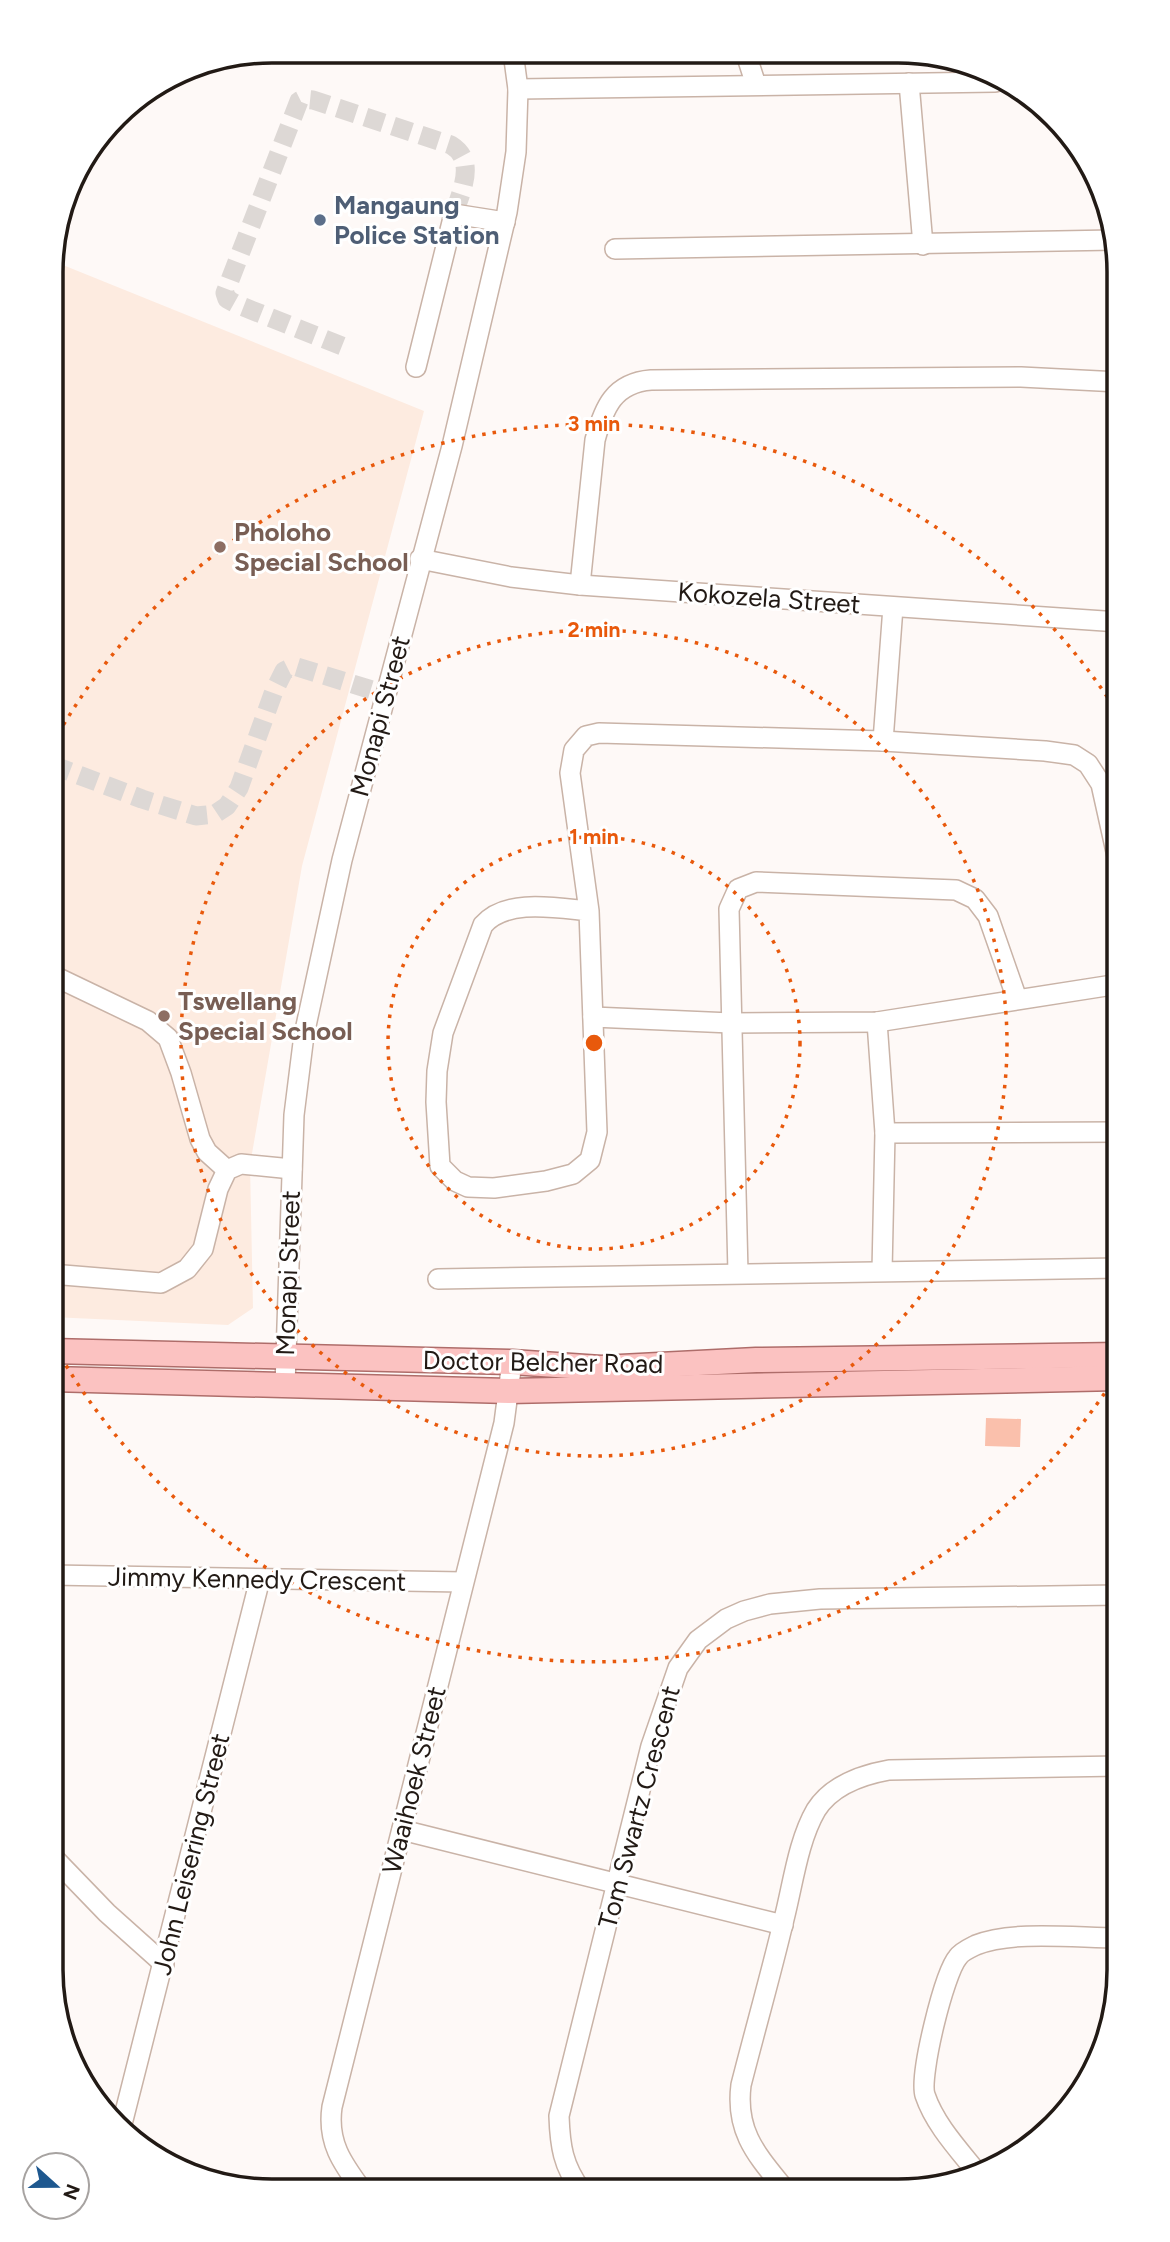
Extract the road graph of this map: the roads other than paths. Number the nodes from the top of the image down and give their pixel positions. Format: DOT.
graph roads {
  1 [pos="514,63"];
  2 [pos="749,63"];
  3 [pos="984,82"];
  4 [pos="909,83"];
  5 [pos="756,85"];
  6 [pos="517,89"];
  7 [pos="505,222"];
  8 [pos="1104,240"];
  9 [pos="923,245"];
  10 [pos="615,249"];
  11 [pos="416,367"];
  12 [pos="1107,381"];
  13 [pos="420,559"];
  14 [pos="580,585"];
  15 [pos="893,607"];
  16 [pos="1107,621"];
  17 [pos="883,741"];
  18 [pos="1107,811"];
  19 [pos="589,911"];
  20 [pos="63,980"];
  21 [pos="1107,986"];
  22 [pos="1017,999"];
  23 [pos="593,1017"];
  24 [pos="877,1022"];
  25 [pos="732,1023"];
  26 [pos="885,1132"];
  27 [pos="1107,1132"];
  28 [pos="292,1169"];
  29 [pos="227,1170"];
  30 [pos="1107,1268"];
  31 [pos="882,1271"];
  32 [pos="738,1273"];
  33 [pos="63,1275"];
  34 [pos="438,1279"];
  35 [pos="63,1350"];
  36 [pos="285,1355"];
  37 [pos="1107,1355"];
  38 [pos="512,1362"];
  39 [pos="1107,1378"];
  40 [pos="63,1379"];
  41 [pos="285,1386"];
  42 [pos="509,1391"];
  43 [pos="63,1575"];
  44 [pos="260,1579"];
  45 [pos="463,1583"];
  46 [pos="1107,1595"];
  47 [pos="1107,1766"];
  48 [pos="402,1829"];
  49 [pos="63,1867"];
  50 [pos="618,1883"];
  51 [pos="783,1925"];
  52 [pos="1107,1938"];
  53 [pos="164,1964"];
  54 [pos="124,2117"];
  55 [pos="971,2165"];
  56 [pos="354,2179"];
  57 [pos="573,2179"];
  58 [pos="777,2179"];
  1 -- 6 [label="street, Monapi Street"];
  2 -- 5 [label="street"];
  3 -- 4 [label="street"];
  4 -- 5 [label="street"];
  4 -- 9 [label="street"];
  5 -- 6 [label="street"];
  6 -- 7 [label="street, Monapi Street"];
  7 -- 11 [label="street"];
  7 -- 13 [label="street, Monapi Street"];
  8 -- 9 [label="street"];
  9 -- 10 [label="street"];
  12 -- 14 [label="street"];
  13 -- 14 [label="street, Kokozela Street"];
  13 -- 28 [label="street, Monapi Street"];
  14 -- 15 [label="street, Kokozela Street"];
  15 -- 16 [label="street, Kokozela Street"];
  15 -- 17 [label="street"];
  17 -- 18 [label="street"];
  17 -- 19 [label="street"];
  19 -- 23 [label="street"];
  19 -- 23 [label="street"];
  20 -- 29 [label="street"];
  21 -- 22 [label="street"];
  22 -- 24 [label="street"];
  22 -- 25 [label="street"];
  23 -- 25 [label="street"];
  24 -- 25 [label="street"];
  24 -- 26 [label="street"];
  25 -- 32 [label="street"];
  26 -- 27 [label="street"];
  26 -- 31 [label="street"];
  28 -- 29 [label="street"];
  28 -- 36 [label="street, Monapi Street"];
  29 -- 33 [label="street"];
  30 -- 31 [label="street"];
  31 -- 32 [label="street"];
  32 -- 34 [label="street"];
  35 -- 36 [label="main road, Doctor Belcher Road"];
  36 -- 38 [label="main road, Doctor Belcher Road"];
  36 -- 41 [label="street, Monapi Street"];
  37 -- 38 [label="main road, Doctor Belcher Road"];
  38 -- 42 [label="street, Waaihoek Street"];
  39 -- 42 [label="main road, Doctor Belcher Road"];
  40 -- 41 [label="main road, Doctor Belcher Road"];
  41 -- 42 [label="main road, Doctor Belcher Road"];
  42 -- 45 [label="street, Waaihoek Street"];
  43 -- 44 [label="street, Jimmy Kennedy Crescent"];
  44 -- 45 [label="street, Jimmy Kennedy Crescent"];
  44 -- 53 [label="street, John Leisering Street"];
  45 -- 48 [label="street, Waaihoek Street"];
  46 -- 50 [label="street, Tom Swartz Crescent"];
  47 -- 51 [label="street"];
  48 -- 50 [label="street"];
  48 -- 56 [label="street, Waaihoek Street"];
  49 -- 53 [label="street"];
  50 -- 51 [label="street"];
  50 -- 57 [label="street, Tom Swartz Crescent"];
  51 -- 58 [label="street"];
  52 -- 55 [label="street"];
  53 -- 54 [label="street, John Leisering Street"];
}
